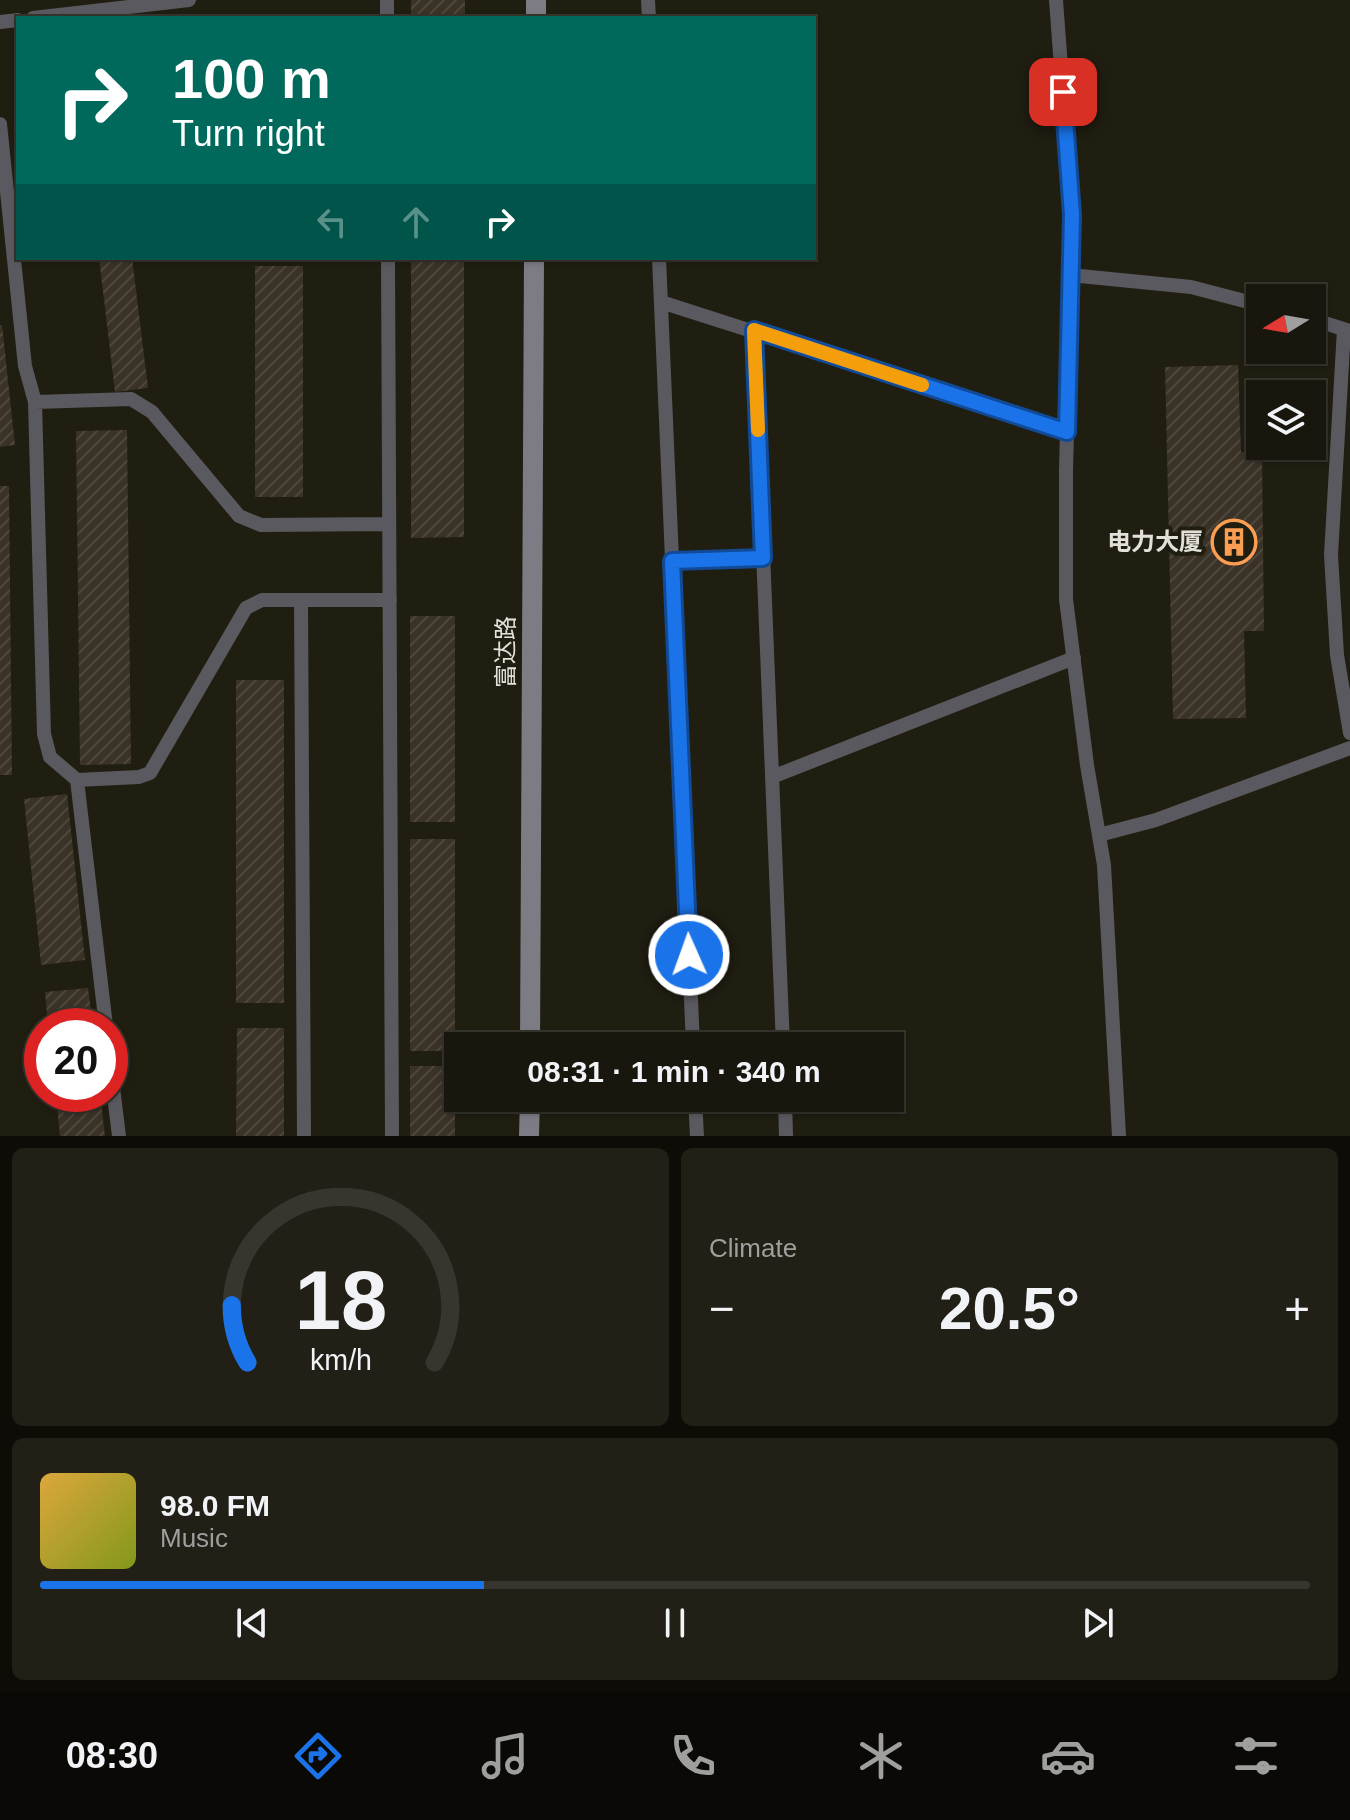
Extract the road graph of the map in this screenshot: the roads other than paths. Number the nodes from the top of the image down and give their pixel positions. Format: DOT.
graph roads {
  1 [pos="189,0"];
  2 [pos="1056,0"];
  3 [pos="50,16"];
  4 [pos="0,124"];
  5 [pos="388,260"];
  6 [pos="534,260"];
  7 [pos="659,260"];
  8 [pos="1070,275"];
  9 [pos="1246,301"];
  10 [pos="661,302"];
  11 [pos="1326,323"];
  12 [pos="754,330"];
  13 [pos="1347,330"];
  14 [pos="35,402"];
  15 [pos="1067,432"];
  16 [pos="389,524"];
  17 [pos="763,558"];
  18 [pos="672,561"];
  19 [pos="301,600"];
  20 [pos="390,600"];
  21 [pos="1074,658"];
  22 [pos="1350,733"];
  23 [pos="1350,748"];
  24 [pos="772,777"];
  25 [pos="77,780"];
  26 [pos="1099,835"];
  27 [pos="104,1008"];
  28 [pos="530,1032"];
  29 [pos="692,1032"];
  30 [pos="782,1032"];
  31 [pos="116,1112"];
  32 [pos="530,1112"];
  33 [pos="696,1112"];
  34 [pos="785,1112"];
  35 [pos="119,1136"];
  36 [pos="304,1136"];
  37 [pos="392,1136"];
  38 [pos="529,1136"];
  39 [pos="697,1136"];
  40 [pos="786,1136"];
  41 [pos="1119,1136"];
  1 -- 3 [label="lane"];
  2 -- 8 [label="lane"];
  4 -- 14 [label="lane"];
  5 -- 16 [label="lane"];
  6 -- 28 [label="street, 富达路"];
  7 -- 10 [label="lane"];
  8 -- 9 [label="lane"];
  8 -- 15 [label="lane"];
  10 -- 12 [label="lane"];
  10 -- 18 [label="lane"];
  11 -- 13 [label="lane"];
  12 -- 15 [label="lane"];
  12 -- 17 [label="lane"];
  13 -- 22 [label="lane"];
  14 -- 16 [label="lane"];
  14 -- 25 [label="lane"];
  15 -- 21 [label="lane"];
  16 -- 20 [label="lane"];
  17 -- 18 [label="lane"];
  17 -- 24 [label="lane"];
  18 -- 29 [label="lane"];
  19 -- 20 [label="lane"];
  19 -- 25 [label="lane"];
  19 -- 36 [label="lane"];
  20 -- 37 [label="lane"];
  21 -- 24 [label="lane"];
  21 -- 26 [label="lane"];
  23 -- 26 [label="lane"];
  24 -- 30 [label="lane"];
  25 -- 27 [label="lane"];
  26 -- 41 [label="lane"];
  31 -- 35 [label="lane"];
  32 -- 38 [label="street"];
  33 -- 39 [label="lane"];
  34 -- 40 [label="lane"];
}
